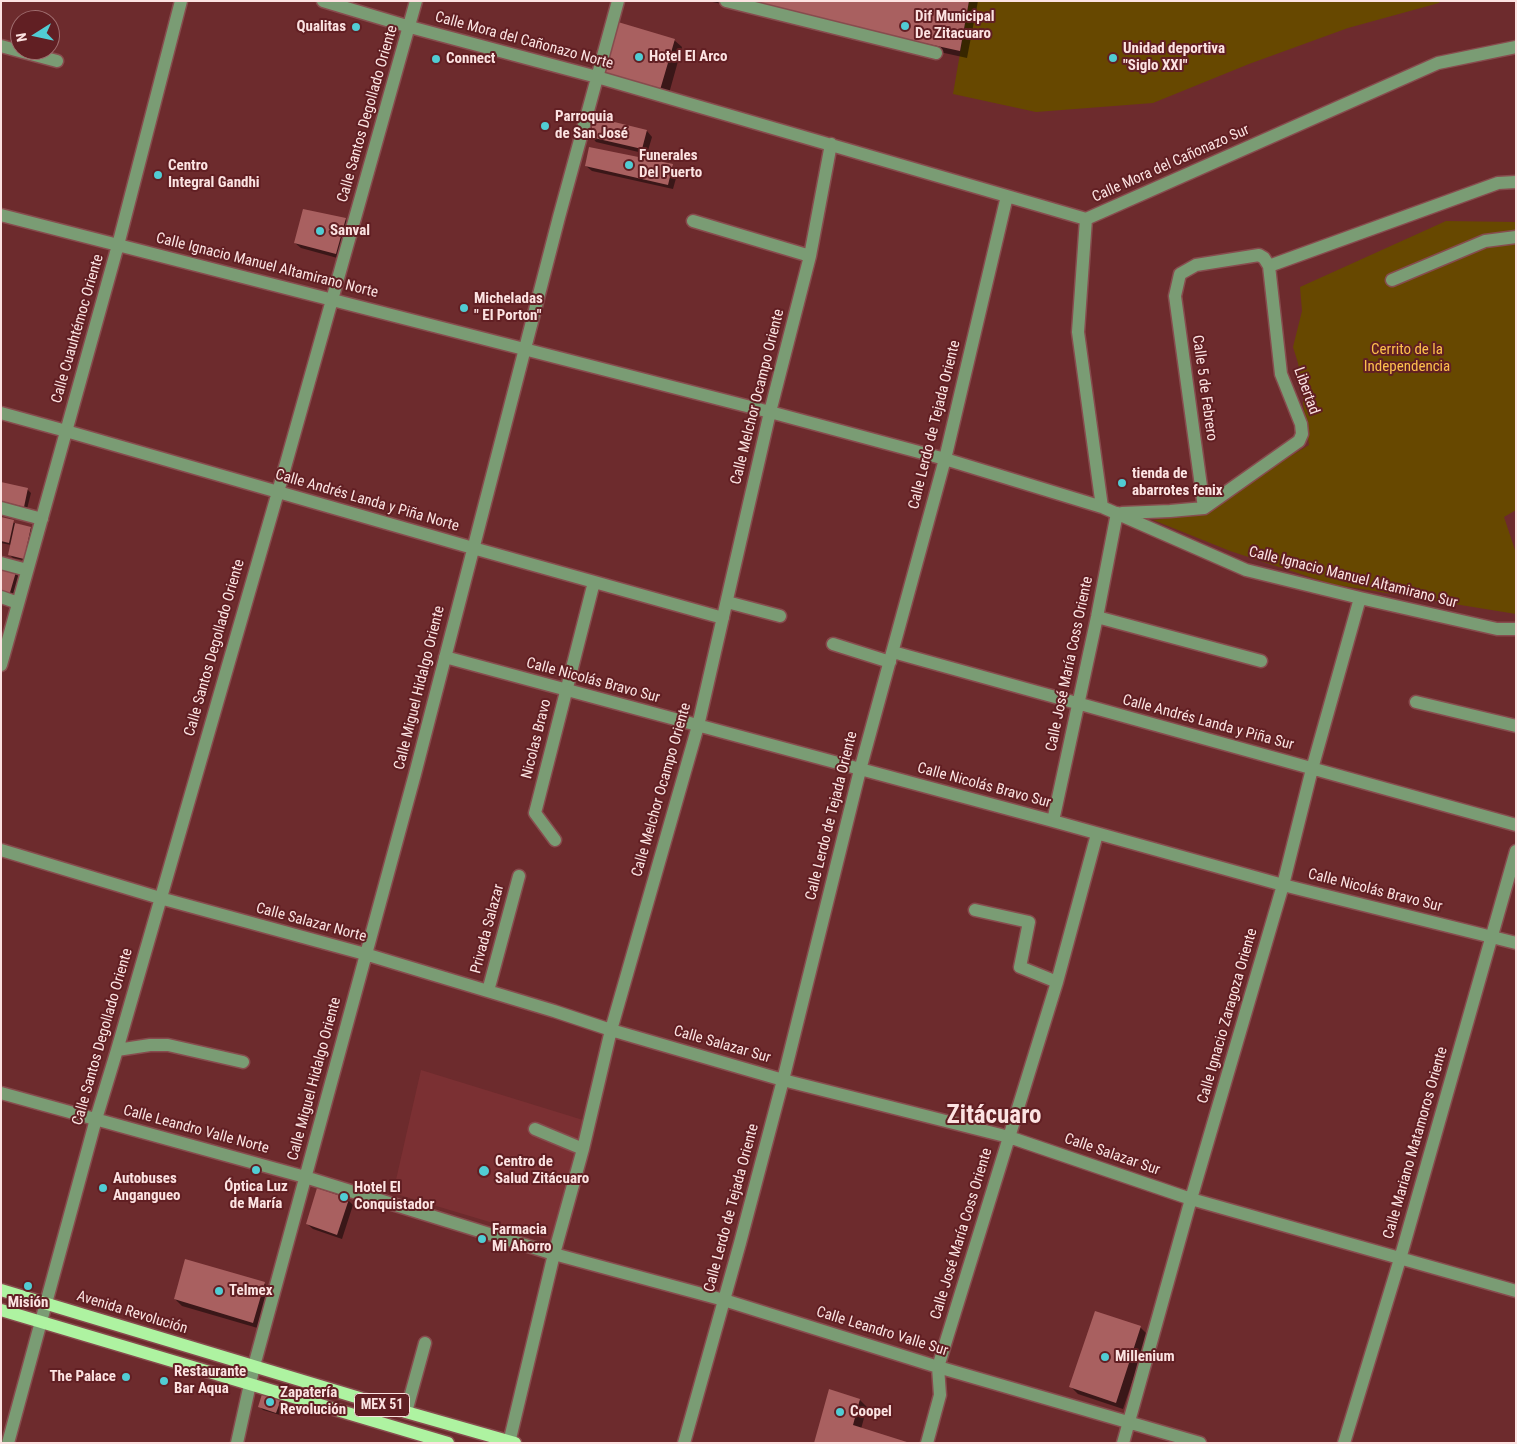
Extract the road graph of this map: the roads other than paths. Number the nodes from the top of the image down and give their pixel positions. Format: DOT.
graph roads {
  1 [pos="181,1"];
  2 [pos="323,1"];
  3 [pos="416,1"];
  4 [pos="618,1"];
  5 [pos="726,1"];
  6 [pos="410,27"];
  7 [pos="1,46"];
  8 [pos="1516,47"];
  9 [pos="936,53"];
  10 [pos="57,61"];
  11 [pos="597,77"];
  12 [pos="832,144"];
  13 [pos="1516,182"];
  14 [pos="1007,196"];
  15 [pos="1,214"];
  16 [pos="1086,219"];
  17 [pos="693,221"];
  18 [pos="1516,237"];
  19 [pos="118,245"];
  20 [pos="810,256"];
  21 [pos="1269,266"];
  22 [pos="1392,280"];
  23 [pos="333,298"];
  24 [pos="525,349"];
  25 [pos="770,412"];
  26 [pos="1,414"];
  27 [pos="66,431"];
  28 [pos="945,459"];
  29 [pos="278,492"];
  30 [pos="1102,507"];
  31 [pos="1,508"];
  32 [pos="1204,508"];
  33 [pos="1118,513"];
  34 [pos="42,519"];
  35 [pos="473,548"];
  36 [pos="1,563"];
  37 [pos="27,570"];
  38 [pos="594,582"];
  39 [pos="1,598"];
  40 [pos="1360,598"];
  41 [pos="727,602"];
  42 [pos="18,603"];
  43 [pos="780,616"];
  44 [pos="1097,617"];
  45 [pos="723,618"];
  46 [pos="1516,629"];
  47 [pos="833,644"];
  48 [pos="445,657"];
  49 [pos="891,657"];
  50 [pos="2,659"];
  51 [pos="1261,661"];
  52 [pos="566,690"];
  53 [pos="1416,702"];
  54 [pos="1078,704"];
  55 [pos="698,726"];
  56 [pos="1516,726"];
  57 [pos="1312,769"];
  58 [pos="860,770"];
  59 [pos="1053,821"];
  60 [pos="1516,825"];
  61 [pos="1097,834"];
  62 [pos="555,840"];
  63 [pos="1,850"];
  64 [pos="1516,851"];
  65 [pos="519,876"];
  66 [pos="1283,885"];
  67 [pos="160,898"];
  68 [pos="975,910"];
  69 [pos="1492,937"];
  70 [pos="1516,943"];
  71 [pos="365,954"];
  72 [pos="1057,982"];
  73 [pos="488,991"];
  74 [pos="610,1030"];
  75 [pos="117,1050"];
  76 [pos="243,1062"];
  77 [pos="783,1080"];
  78 [pos="1,1093"];
  79 [pos="96,1119"];
  80 [pos="535,1129"];
  81 [pos="1009,1137"];
  82 [pos="583,1149"];
  83 [pos="305,1176"];
  84 [pos="1191,1199"];
  85 [pos="554,1254"];
  86 [pos="1400,1259"];
  87 [pos="1,1290"];
  88 [pos="1516,1291"];
  89 [pos="724,1300"];
  90 [pos="47,1304"];
  91 [pos="1,1310"];
  92 [pos="41,1322"];
  93 [pos="426,1343"];
  94 [pos="254,1366"];
  95 [pos="938,1367"];
  96 [pos="250,1383"];
  97 [pos="406,1412"];
  98 [pos="1129,1422"];
  99 [pos="511,1442"];
  100 [pos="8,1443"];
  101 [pos="236,1443"];
  102 [pos="448,1443"];
  103 [pos="684,1443"];
  104 [pos="927,1443"];
  105 [pos="1123,1443"];
  106 [pos="1200,1443"];
  107 [pos="1344,1443"];
  1 -- 19 [label="street, Calle Cuauhtémoc Oriente"];
  2 -- 6 [label="street, Calle Mora del Cañonazo Norte"];
  3 -- 6 [label="street, Calle Santos Degollado Oriente"];
  4 -- 11 [label="street, Calle Miguel Hidalgo Oriente"];
  5 -- 9 [label="street"];
  6 -- 11 [label="street, Calle Mora del Cañonazo Norte"];
  6 -- 23 [label="street, Calle Santos Degollado Oriente"];
  7 -- 10 [label="street"];
  8 -- 16 [label="street, Calle Mora del Cañonazo Sur"];
  11 -- 12 [label="street, Calle Mora del Cañonazo Norte"];
  11 -- 24 [label="street, Calle Miguel Hidalgo Oriente"];
  12 -- 14 [label="street, Calle Mora del Cañonazo Sur"];
  12 -- 20 [label="street, Calle Melchor Ocampo Oriente"];
  13 -- 21 [label="street"];
  14 -- 16 [label="street, Calle Mora del Cañonazo Sur"];
  14 -- 28 [label="street, Calle Lerdo de Tejada Oriente"];
  15 -- 19 [label="street, Calle Ignacio Manuel Altamirano Norte"];
  16 -- 30 [label="street"];
  17 -- 20 [label="street"];
  18 -- 22 [label="street"];
  19 -- 23 [label="street, Calle Ignacio Manuel Altamirano Norte"];
  19 -- 27 [label="street, Calle Cuauhtémoc Oriente"];
  20 -- 25 [label="street, Calle Melchor Ocampo Oriente"];
  21 -- 32 [label="street, Libertad"];
  21 -- 32 [label="street, Calle 5 de Febrero"];
  23 -- 24 [label="street, Calle Ignacio Manuel Altamirano Norte"];
  23 -- 29 [label="street, Calle Santos Degollado Oriente"];
  24 -- 25 [label="street, Calle Ignacio Manuel Altamirano Sur"];
  24 -- 35 [label="street, Calle Miguel Hidalgo Oriente"];
  25 -- 28 [label="street, Calle Ignacio Manuel Altamirano Sur"];
  25 -- 41 [label="street, Calle Melchor Ocampo Oriente"];
  26 -- 27 [label="street, Calle Andrés Landa y Piña Norte"];
  27 -- 29 [label="street, Calle Andrés Landa y Piña Norte"];
  27 -- 34 [label="street, Calle Cuauhtémoc Oriente"];
  28 -- 30 [label="street, Calle Ignacio Manuel Altamirano Sur"];
  28 -- 49 [label="street, Calle Lerdo de Tejada Oriente"];
  29 -- 35 [label="street, Calle Andrés Landa y Piña Norte"];
  29 -- 67 [label="street, Calle Santos Degollado Oriente"];
  30 -- 33 [label="street, Calle Ignacio Manuel Altamirano Sur"];
  31 -- 34 [label="street"];
  32 -- 33 [label="street"];
  33 -- 40 [label="street, Calle Ignacio Manuel Altamirano Sur"];
  33 -- 44 [label="street, Calle José María Coss Oriente"];
  34 -- 37 [label="street, Calle Cuauhtémoc Oriente"];
  35 -- 38 [label="street, Calle Andrés Landa y Piña Norte"];
  35 -- 48 [label="street, Calle Miguel Hidalgo Oriente"];
  36 -- 37 [label="street"];
  37 -- 42 [label="street, Calle Cuauhtémoc Oriente"];
  38 -- 45 [label="street, Calle Andrés Landa y Piña Norte"];
  38 -- 52 [label="street, Nicolas Bravo"];
  39 -- 42 [label="street"];
  40 -- 46 [label="street, Calle Ignacio Manuel Altamirano Sur"];
  40 -- 57 [label="street, Calle Ignacio Zaragoza Oriente"];
  41 -- 43 [label="street"];
  41 -- 45 [label="street, Calle Melchor Ocampo Oriente"];
  42 -- 50 [label="street, Calle Cuauhtémoc Oriente"];
  44 -- 51 [label="street"];
  44 -- 54 [label="street, Calle José María Coss Oriente"];
  45 -- 55 [label="street, Calle Melchor Ocampo Oriente"];
  47 -- 49 [label="street, Calle Andrés Landa y Piña Sur"];
  48 -- 52 [label="street, Calle Nicolás Bravo Sur"];
  48 -- 71 [label="street, Calle Miguel Hidalgo Oriente"];
  49 -- 54 [label="street, Calle Andrés Landa y Piña Sur"];
  49 -- 58 [label="street, Calle Lerdo de Tejada Oriente"];
  52 -- 55 [label="street, Calle Nicolás Bravo Sur"];
  52 -- 62 [label="street, Nicolas Bravo"];
  53 -- 56 [label="street"];
  54 -- 57 [label="street, Calle Andrés Landa y Piña Sur"];
  54 -- 59 [label="street, Calle José María Coss Oriente"];
  55 -- 58 [label="street, Calle Nicolás Bravo Sur"];
  55 -- 74 [label="street, Calle Melchor Ocampo Oriente"];
  57 -- 60 [label="street, Calle Andrés Landa y Piña Sur"];
  57 -- 66 [label="street, Calle Ignacio Zaragoza Oriente"];
  58 -- 59 [label="street, Calle Nicolás Bravo Sur"];
  58 -- 77 [label="street, Calle Lerdo de Tejada Oriente"];
  59 -- 61 [label="street, Calle Nicolás Bravo Sur"];
  61 -- 66 [label="street, Calle Nicolás Bravo Sur"];
  61 -- 72 [label="street, Calle José María Coss Oriente"];
  63 -- 67 [label="street, Calle Salazar Norte"];
  64 -- 69 [label="street, Calle Mariano Matamoros Oriente"];
  65 -- 73 [label="street, Privada Salazar"];
  66 -- 69 [label="street, Calle Nicolás Bravo Sur"];
  66 -- 84 [label="street, Calle Ignacio Zaragoza Oriente"];
  67 -- 71 [label="street, Calle Salazar Norte"];
  67 -- 75 [label="street, Calle Santos Degollado Oriente"];
  68 -- 72 [label="street"];
  69 -- 70 [label="street, Calle Nicolás Bravo Sur"];
  69 -- 86 [label="street, Calle Mariano Matamoros Oriente"];
  71 -- 73 [label="street, Calle Salazar Norte"];
  71 -- 83 [label="street, Calle Miguel Hidalgo Oriente"];
  72 -- 81 [label="street, Calle José María Coss Oriente"];
  73 -- 74 [label="street, Calle Salazar Norte"];
  74 -- 77 [label="street, Calle Salazar Sur"];
  74 -- 82 [label="street, Calle Melchor Ocampo Oriente"];
  75 -- 76 [label="street"];
  75 -- 79 [label="street, Calle Santos Degollado Oriente"];
  77 -- 81 [label="street, Calle Salazar Sur"];
  77 -- 89 [label="street, Calle Lerdo de Tejada Oriente"];
  78 -- 79 [label="street, Calle Leandro Valle Norte"];
  79 -- 83 [label="street, Calle Leandro Valle Norte"];
  79 -- 90 [label="street, Calle Santos Degollado Oriente"];
  80 -- 82 [label="street"];
  81 -- 84 [label="street, Calle Salazar Sur"];
  81 -- 95 [label="street, Calle José María Coss Oriente"];
  82 -- 85 [label="street, Calle Melchor Ocampo Oriente"];
  83 -- 85 [label="street, Calle Leandro Valle Norte"];
  83 -- 94 [label="street, Calle Miguel Hidalgo Oriente"];
  84 -- 86 [label="street, Calle Salazar Sur"];
  84 -- 98 [label="street, Calle Ignacio Zaragoza Oriente"];
  85 -- 89 [label="street, Calle Leandro Valle Sur"];
  85 -- 99 [label="street, Calle Melchor Ocampo Oriente"];
  86 -- 88 [label="street, Calle Salazar Sur"];
  86 -- 107 [label="street, Calle Mariano Matamoros Oriente"];
  87 -- 90 [label="main road, Avenida Revolución / MEX 51"];
  89 -- 95 [label="street, Calle Leandro Valle Sur"];
  89 -- 103 [label="street, Calle Lerdo de Tejada Oriente"];
  90 -- 92 [label="street, Calle Santos Degollado Oriente"];
  90 -- 94 [label="main road, Avenida Revolución / MEX 51"];
  91 -- 92 [label="main road, MEX 51"];
  92 -- 96 [label="main road, MEX 51"];
  92 -- 100 [label="street, Calle Santos Degollado Oriente"];
  93 -- 97 [label="street"];
  94 -- 96 [label="street, Calle Miguel Hidalgo Oriente"];
  94 -- 97 [label="main road, MEX 51"];
  95 -- 98 [label="street, Calle Leandro Valle Sur"];
  95 -- 104 [label="street, Calle José María Coss Oriente"];
  96 -- 101 [label="street, Calle Miguel Hidalgo Oriente"];
  96 -- 102 [label="main road, MEX 51"];
  97 -- 99 [label="main road, MEX 51"];
  98 -- 105 [label="street, Calle Ignacio Zaragoza Oriente"];
  98 -- 106 [label="street, Calle Leandro Valle Sur"];
}
